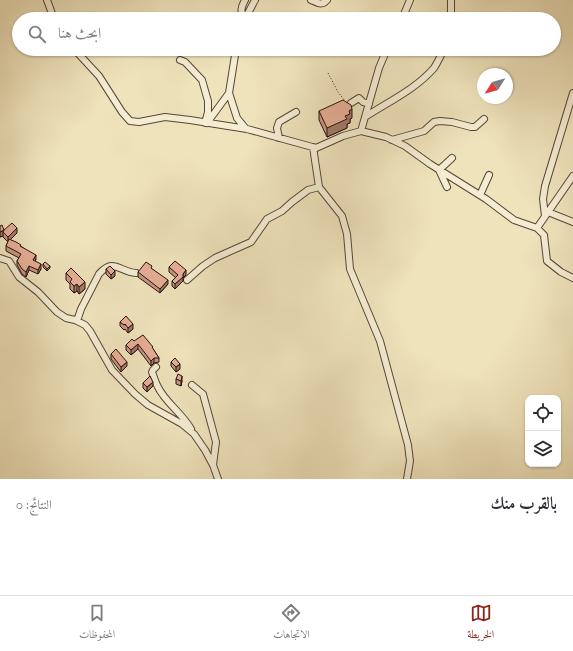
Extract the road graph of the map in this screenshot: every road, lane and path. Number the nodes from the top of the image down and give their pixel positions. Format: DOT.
graph roads {
  1 [pos="46,0"];
  2 [pos="245,0"];
  3 [pos="255,0"];
  4 [pos="311,0"];
  5 [pos="327,0"];
  6 [pos="410,0"];
  7 [pos="451,0"];
  8 [pos="51,12"];
  9 [pos="241,12"];
  10 [pos="249,12"];
  11 [pos="405,12"];
  12 [pos="451,12"];
  13 [pos="80,56"];
  14 [pos="234,56"];
  15 [pos="384,56"];
  16 [pos="440,56"];
  17 [pos="180,60"];
  18 [pos="328,73"];
  19 [pos="229,92"];
  20 [pos="573,94"];
  21 [pos="351,103"];
  22 [pos="369,104"];
  23 [pos="296,112"];
  24 [pos="365,117"];
  25 [pos="484,119"];
  26 [pos="206,123"];
  27 [pos="246,129"];
  28 [pos="361,131"];
  29 [pos="279,138"];
  30 [pos="392,140"];
  31 [pos="313,147"];
  32 [pos="452,158"];
  33 [pos="439,170"];
  34 [pos="489,175"];
  35 [pos="573,176"];
  36 [pos="319,187"];
  37 [pos="447,187"];
  38 [pos="480,195"];
  39 [pos="547,214"];
  40 [pos="573,222"];
  41 [pos="537,228"];
  42 [pos="0,258"];
  43 [pos="136,273"];
  44 [pos="573,278"];
  45 [pos="187,280"];
  46 [pos="77,321"];
  47 [pos="156,368"];
  48 [pos="192,385"];
  49 [pos="194,434"];
  50 [pos="213,466"];
  51 [pos="218,479"];
  52 [pos="407,479"];
  1 -- 8 [label="street"];
  2 -- 9 [label="street"];
  3 -- 10 [label="street"];
  4 -- 5 [label="street"];
  6 -- 11 [label="street"];
  7 -- 12 [label="street"];
  13 -- 26 [label="street"];
  14 -- 19 [label="street"];
  15 -- 22 [label="street"];
  16 -- 24 [label="street"];
  17 -- 26 [label="street"];
  18 -- 21 [label="path"];
  19 -- 26 [label="street"];
  19 -- 27 [label="street"];
  20 -- 39 [label="street"];
  21 -- 22 [label="street"];
  22 -- 24 [label="street"];
  23 -- 29 [label="street"];
  24 -- 28 [label="street"];
  25 -- 30 [label="street"];
  26 -- 27 [label="street"];
  27 -- 29 [label="street"];
  28 -- 30 [label="street"];
  28 -- 31 [label="street"];
  29 -- 31 [label="street"];
  30 -- 33 [label="street"];
  31 -- 36 [label="street"];
  32 -- 33 [label="street"];
  33 -- 37 [label="street"];
  33 -- 38 [label="street"];
  34 -- 38 [label="street"];
  35 -- 39 [label="street"];
  36 -- 45 [label="street"];
  36 -- 52 [label="street"];
  38 -- 41 [label="street"];
  39 -- 40 [label="street"];
  39 -- 41 [label="street"];
  41 -- 44 [label="street"];
  42 -- 46 [label="street"];
  43 -- 46 [label="street"];
  46 -- 49 [label="street"];
  47 -- 49 [label="street"];
  48 -- 50 [label="street"];
  49 -- 50 [label="street"];
  50 -- 51 [label="street"];
}
